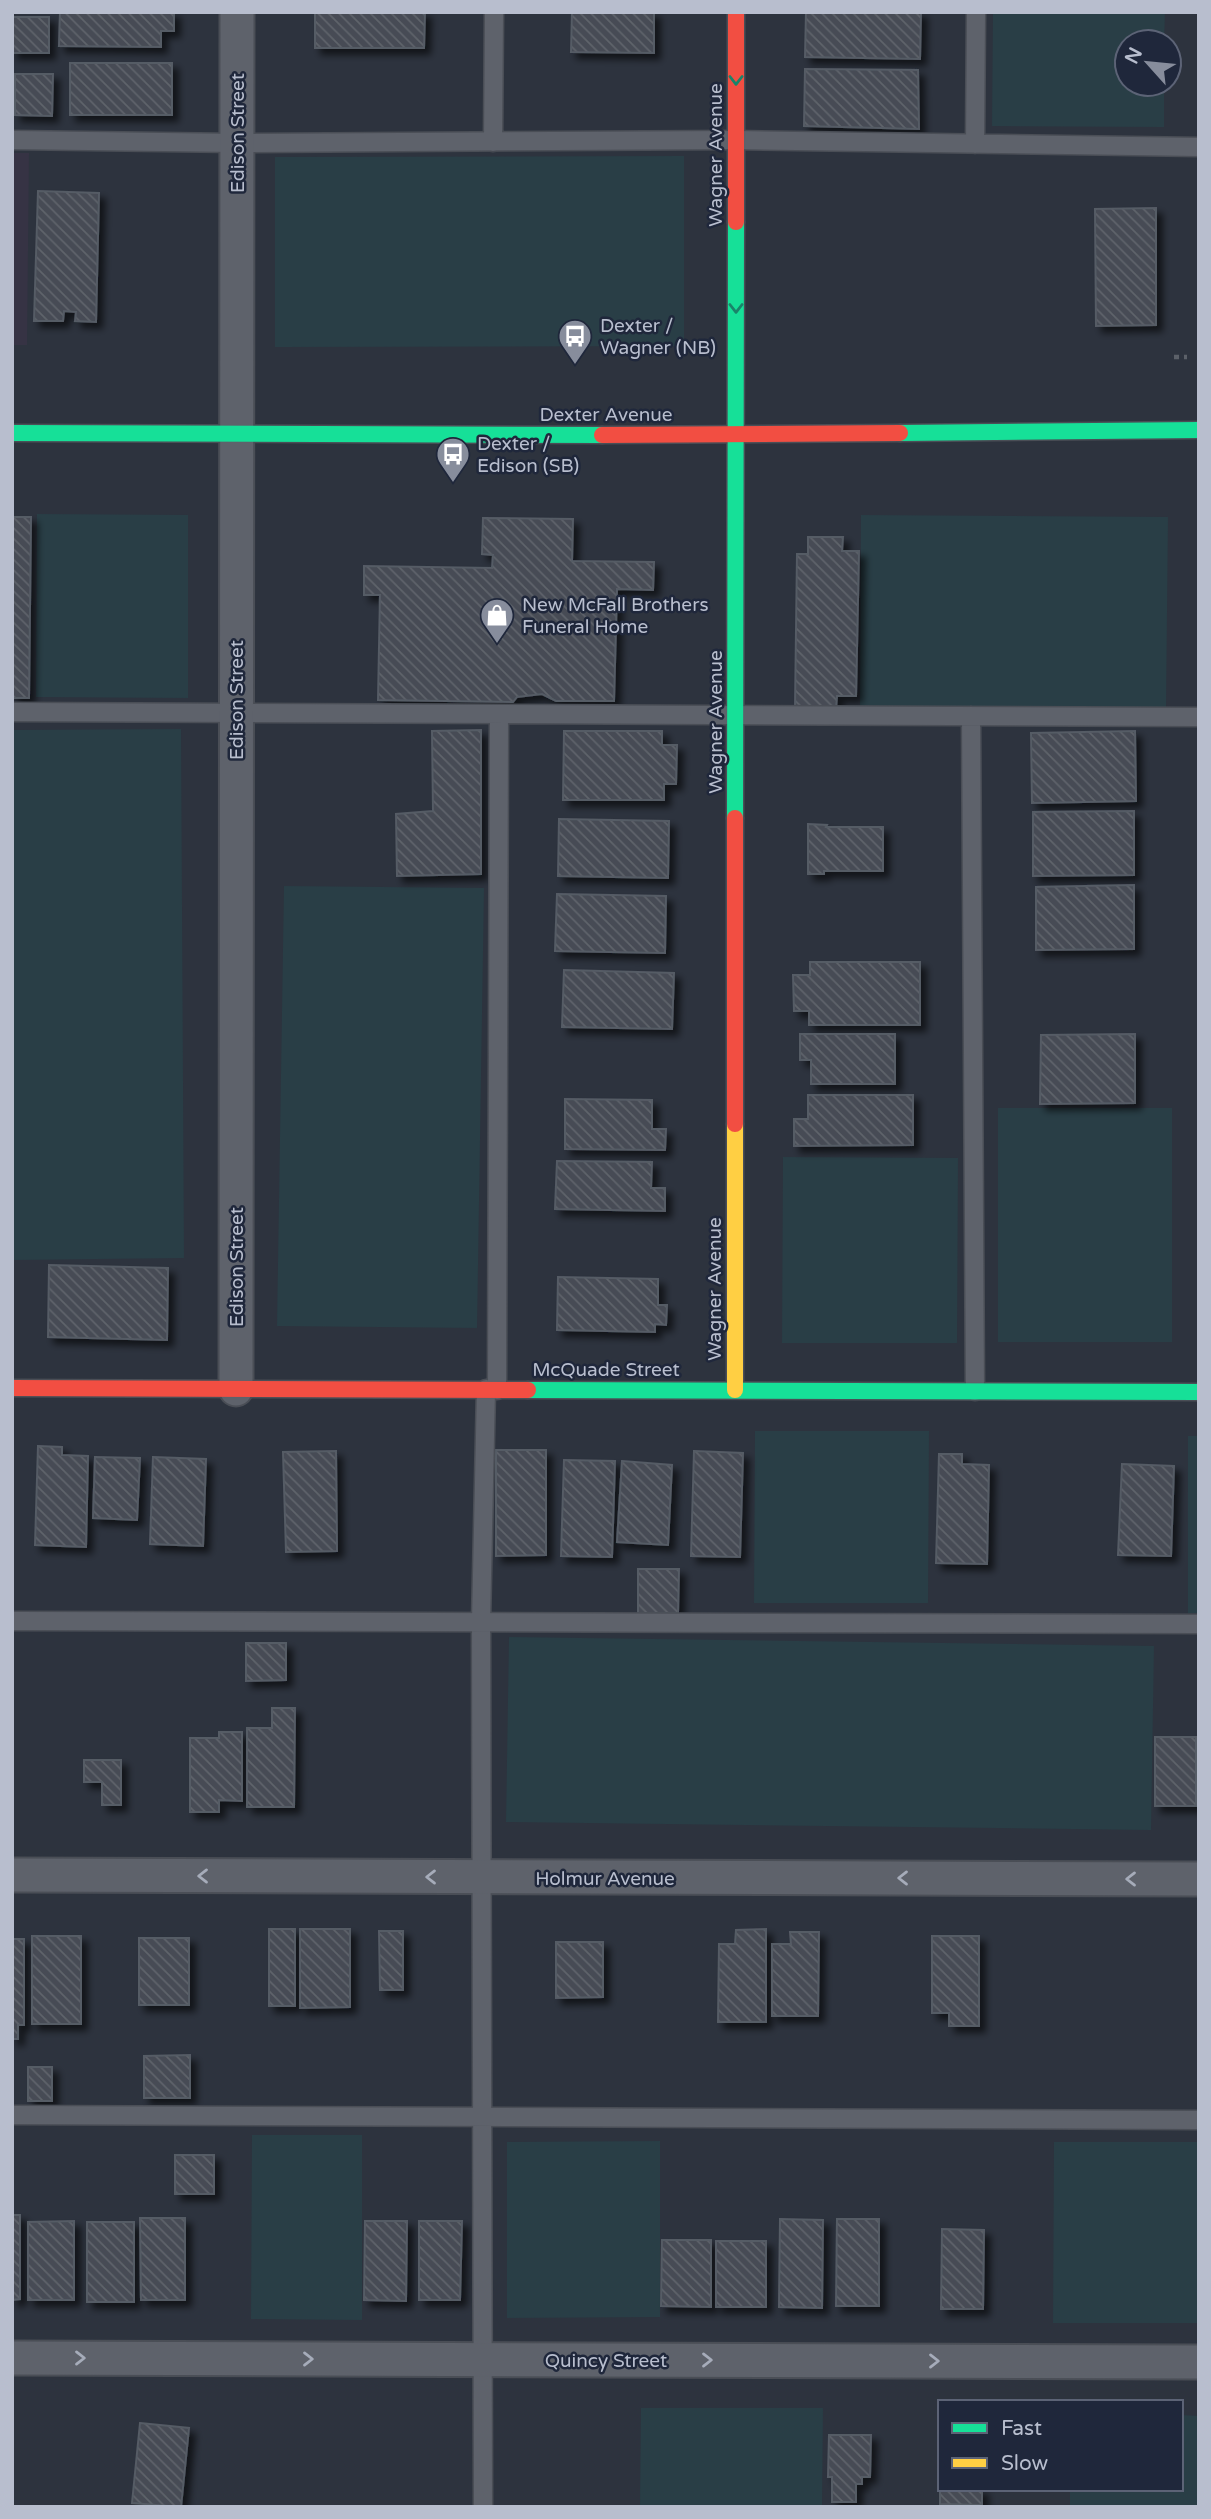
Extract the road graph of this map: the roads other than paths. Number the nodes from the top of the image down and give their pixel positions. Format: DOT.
graph roads {
  1 [pos="237,12"];
  2 [pos="494,12"];
  3 [pos="736,12"];
  4 [pos="976,12"];
  5 [pos="12,140"];
  6 [pos="736,140"];
  7 [pos="493,142"];
  8 [pos="237,143"];
  9 [pos="975,144"];
  10 [pos="1199,147"];
  11 [pos="1199,430"];
  12 [pos="12,433"];
  13 [pos="236,434"];
  14 [pos="736,435"];
  15 [pos="12,712"];
  16 [pos="236,713"];
  17 [pos="499,715"];
  18 [pos="736,716"];
  19 [pos="971,716"];
  20 [pos="1199,717"];
  21 [pos="12,1388"];
  22 [pos="236,1389"];
  23 [pos="491,1389"];
  24 [pos="735,1390"];
  25 [pos="975,1391"];
  26 [pos="1199,1392"];
  27 [pos="12,1621"];
  28 [pos="481,1622"];
  29 [pos="1199,1624"];
  30 [pos="12,1875"];
  31 [pos="482,1877"];
  32 [pos="1199,1879"];
  33 [pos="12,2115"];
  34 [pos="482,2116"];
  35 [pos="1199,2120"];
  36 [pos="12,2358"];
  37 [pos="482,2359"];
  38 [pos="1199,2362"];
  39 [pos="483,2507"];
  1 -- 8 [label="street, Edison Street"];
  2 -- 7 [label="lane"];
  3 -- 6 [label="street, Wagner Avenue, one-way"];
  4 -- 9 [label="lane"];
  5 -- 8 [label="lane"];
  6 -- 7 [label="lane"];
  6 -- 9 [label="lane"];
  6 -- 14 [label="street, Wagner Avenue, one-way"];
  7 -- 8 [label="lane"];
  8 -- 13 [label="street, Edison Street"];
  9 -- 10 [label="lane"];
  11 -- 14 [label="street, Dexter Avenue"];
  12 -- 13 [label="street, Dexter Avenue"];
  13 -- 14 [label="street, Dexter Avenue"];
  13 -- 16 [label="street, Edison Street"];
  14 -- 18 [label="street, Wagner Avenue"];
  15 -- 16 [label="lane"];
  16 -- 17 [label="lane"];
  16 -- 22 [label="street, Edison Street"];
  17 -- 18 [label="lane"];
  17 -- 23 [label="lane"];
  18 -- 19 [label="lane"];
  18 -- 24 [label="street, Wagner Avenue"];
  19 -- 20 [label="lane"];
  19 -- 25 [label="lane"];
  21 -- 22 [label="street, McQuade Street"];
  22 -- 23 [label="street, McQuade Street"];
  23 -- 24 [label="street, McQuade Street"];
  23 -- 28 [label="lane"];
  24 -- 25 [label="street, McQuade Street"];
  25 -- 26 [label="street, McQuade Street"];
  27 -- 28 [label="lane"];
  28 -- 29 [label="lane"];
  28 -- 31 [label="lane"];
  31 -- 30 [label="street, Holmur Avenue, one-way"];
  32 -- 31 [label="street, Holmur Avenue, one-way"];
  31 -- 34 [label="lane"];
  33 -- 34 [label="lane"];
  34 -- 35 [label="lane"];
  34 -- 37 [label="lane"];
  36 -- 37 [label="street, Quincy Street, one-way"];
  37 -- 38 [label="street, Quincy Street, one-way"];
  37 -- 39 [label="lane"];
}
